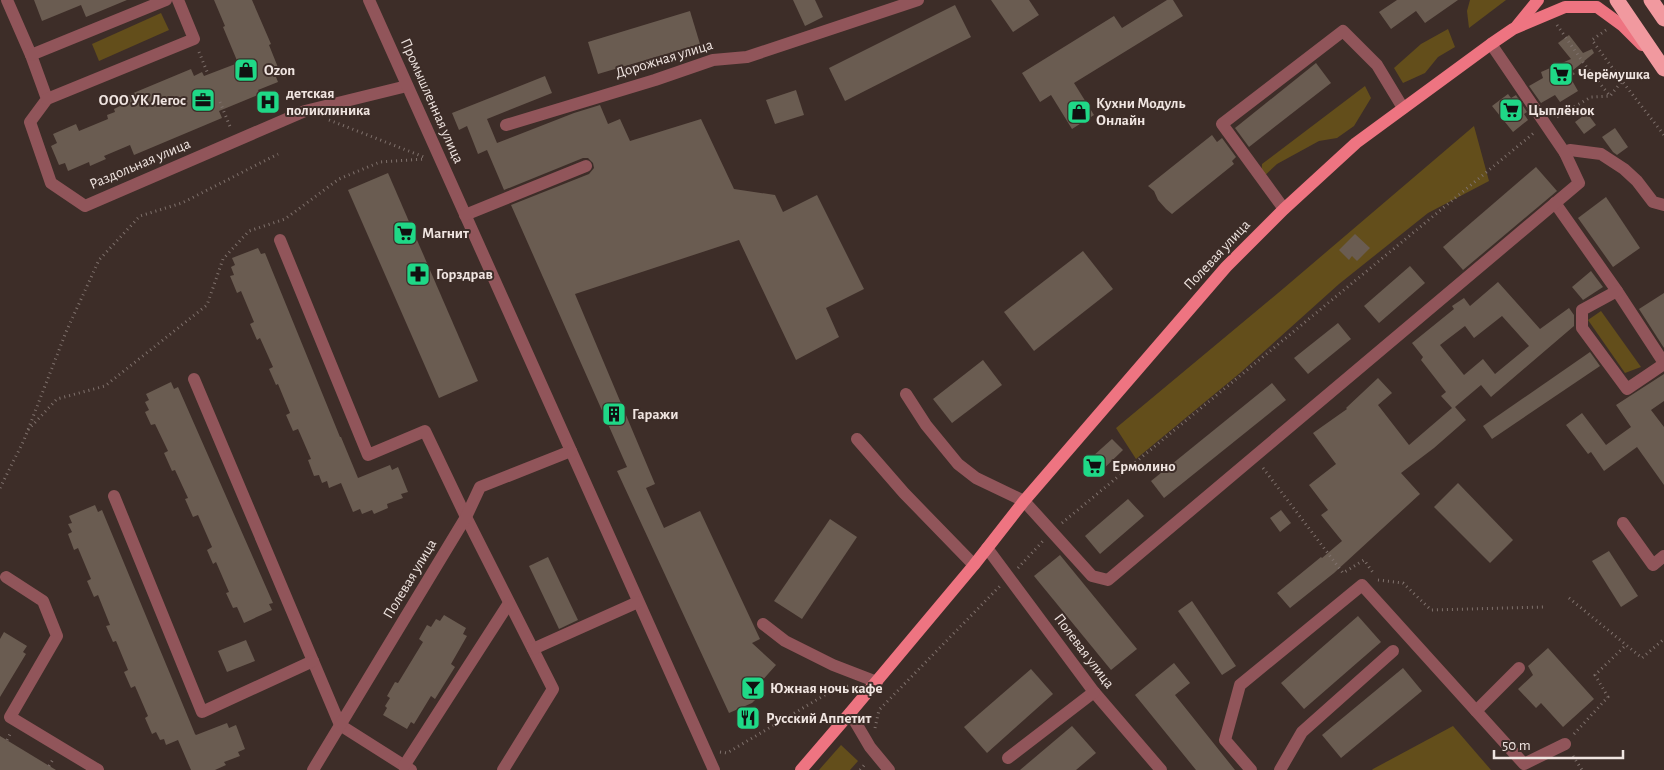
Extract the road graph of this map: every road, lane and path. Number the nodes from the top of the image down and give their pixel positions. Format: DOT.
graph roads {
  1 [pos="7,0"];
  2 [pos="166,0"];
  3 [pos="178,0"];
  4 [pos="369,0"];
  5 [pos="918,0"];
  6 [pos="1538,0"];
  7 [pos="1616,0"];
  8 [pos="1651,0"];
  9 [pos="1664,19"];
  10 [pos="1556,24"];
  11 [pos="1513,29"];
  12 [pos="194,39"];
  13 [pos="1592,40"];
  14 [pos="1491,44"];
  15 [pos="31,55"];
  16 [pos="1662,67"];
  17 [pos="208,74"];
  18 [pos="1622,81"];
  19 [pos="407,86"];
  20 [pos="1610,96"];
  21 [pos="46,99"];
  22 [pos="220,102"];
  23 [pos="1403,108"];
  24 [pos="305,111"];
  25 [pos="1546,124"];
  26 [pos="506,125"];
  27 [pos="1664,135"];
  28 [pos="236,141"];
  29 [pos="1565,153"];
  30 [pos="278,154"];
  31 [pos="586,166"];
  32 [pos="1555,203"];
  33 [pos="1664,205"];
  34 [pos="1284,209"];
  35 [pos="465,215"];
  36 [pos="280,240"];
  37 [pos="1617,291"];
  38 [pos="1664,363"];
  39 [pos="194,379"];
  40 [pos="906,394"];
  41 [pos="28,430"];
  42 [pos="857,439"];
  43 [pos="571,451"];
  44 [pos="1255,457"];
  45 [pos="0,488"];
  46 [pos="114,496"];
  47 [pos="1024,501"];
  48 [pos="466,517"];
  49 [pos="1623,523"];
  50 [pos="1052,532"];
  51 [pos="987,548"];
  52 [pos="1664,556"];
  53 [pos="974,565"];
  54 [pos="1009,577"];
  55 [pos="6,578"];
  56 [pos="1377,580"];
  57 [pos="1362,585"];
  58 [pos="1569,598"];
  59 [pos="638,602"];
  60 [pos="509,603"];
  61 [pos="1544,607"];
  62 [pos="763,624"];
  63 [pos="1664,640"];
  64 [pos="1626,645"];
  65 [pos="533,650"];
  66 [pos="1393,651"];
  67 [pos="313,661"];
  68 [pos="1520,668"];
  69 [pos="876,682"];
  70 [pos="1094,692"];
  71 [pos="1476,711"];
  72 [pos="850,714"];
  73 [pos="340,725"];
  74 [pos="1565,744"];
  75 [pos="870,747"];
  76 [pos="705,750"];
  77 [pos="1008,758"];
  78 [pos="407,768"];
  79 [pos="98,770"];
  80 [pos="313,770"];
  81 [pos="503,770"];
  82 [pos="714,770"];
  83 [pos="801,770"];
  84 [pos="860,770"];
  85 [pos="890,770"];
  86 [pos="1161,770"];
  87 [pos="1251,770"];
  88 [pos="1280,770"];
  89 [pos="1582,770"];
  1 -- 15 [label="street"];
  2 -- 15 [label="street"];
  3 -- 12 [label="street"];
  4 -- 19 [label="street, Промышленная улица"];
  5 -- 26 [label="street, Дорожная улица"];
  6 -- 11 [label="main road"];
  7 -- 16 [label="highway"];
  8 -- 9 [label="highway"];
  10 -- 20 [label="path"];
  11 -- 14 [label="main road, Полевая улица"];
  11 -- 16 [label="main road"];
  12 -- 17 [label="path"];
  12 -- 21 [label="street"];
  13 -- 18 [label="path"];
  14 -- 23 [label="main road, Полевая улица"];
  14 -- 25 [label="street"];
  15 -- 21 [label="street"];
  18 -- 20 [label="path"];
  18 -- 27 [label="path"];
  19 -- 24 [label="street, Раздольная улица"];
  19 -- 35 [label="street, Промышленная улица"];
  20 -- 25 [label="path"];
  21 -- 28 [label="street, Раздольная улица"];
  22 -- 28 [label="path"];
  23 -- 34 [label="main road, Полевая улица"];
  23 -- 34 [label="street"];
  24 -- 28 [label="street, Раздольная улица"];
  24 -- 41 [label="path"];
  25 -- 29 [label="street"];
  25 -- 50 [label="path"];
  29 -- 32 [label="street"];
  29 -- 33 [label="street"];
  30 -- 41 [label="path"];
  31 -- 35 [label="street"];
  32 -- 37 [label="street"];
  32 -- 44 [label="street"];
  34 -- 47 [label="main road, Полевая улица"];
  35 -- 43 [label="street"];
  36 -- 48 [label="street"];
  37 -- 38 [label="street"];
  37 -- 38 [label="street"];
  39 -- 67 [label="street"];
  40 -- 47 [label="street"];
  41 -- 45 [label="path"];
  42 -- 53 [label="street"];
  43 -- 48 [label="street, Полевая улица"];
  43 -- 59 [label="street"];
  44 -- 50 [label="street"];
  44 -- 56 [label="path"];
  46 -- 67 [label="street"];
  47 -- 50 [label="street"];
  47 -- 51 [label="main road, Полевая улица"];
  48 -- 60 [label="street"];
  48 -- 73 [label="street, Полевая улица"];
  49 -- 52 [label="street"];
  50 -- 54 [label="path"];
  51 -- 53 [label="main road, Полевая улица"];
  51 -- 54 [label="street, Полевая улица"];
  53 -- 69 [label="main road, Полевая улица"];
  54 -- 70 [label="street, Полевая улица"];
  54 -- 75 [label="path"];
  55 -- 79 [label="street"];
  56 -- 57 [label="path"];
  56 -- 61 [label="path"];
  57 -- 71 [label="street"];
  57 -- 87 [label="street"];
  58 -- 64 [label="path"];
  59 -- 65 [label="street"];
  59 -- 76 [label="street"];
  60 -- 65 [label="street"];
  60 -- 78 [label="street"];
  62 -- 69 [label="street"];
  63 -- 64 [label="path"];
  64 -- 74 [label="path"];
  65 -- 81 [label="street"];
  66 -- 88 [label="street"];
  67 -- 73 [label="street"];
  68 -- 71 [label="street"];
  69 -- 72 [label="main road, Полевая улица"];
  69 -- 76 [label="path"];
  70 -- 77 [label="street"];
  70 -- 86 [label="street, Полевая улица"];
  71 -- 74 [label="street"];
  72 -- 75 [label="street"];
  72 -- 83 [label="main road, Полевая улица"];
  73 -- 78 [label="street"];
  73 -- 80 [label="street, Полевая улица"];
  74 -- 89 [label="path"];
  75 -- 84 [label="path"];
  75 -- 85 [label="street"];
  76 -- 82 [label="street"];
}
